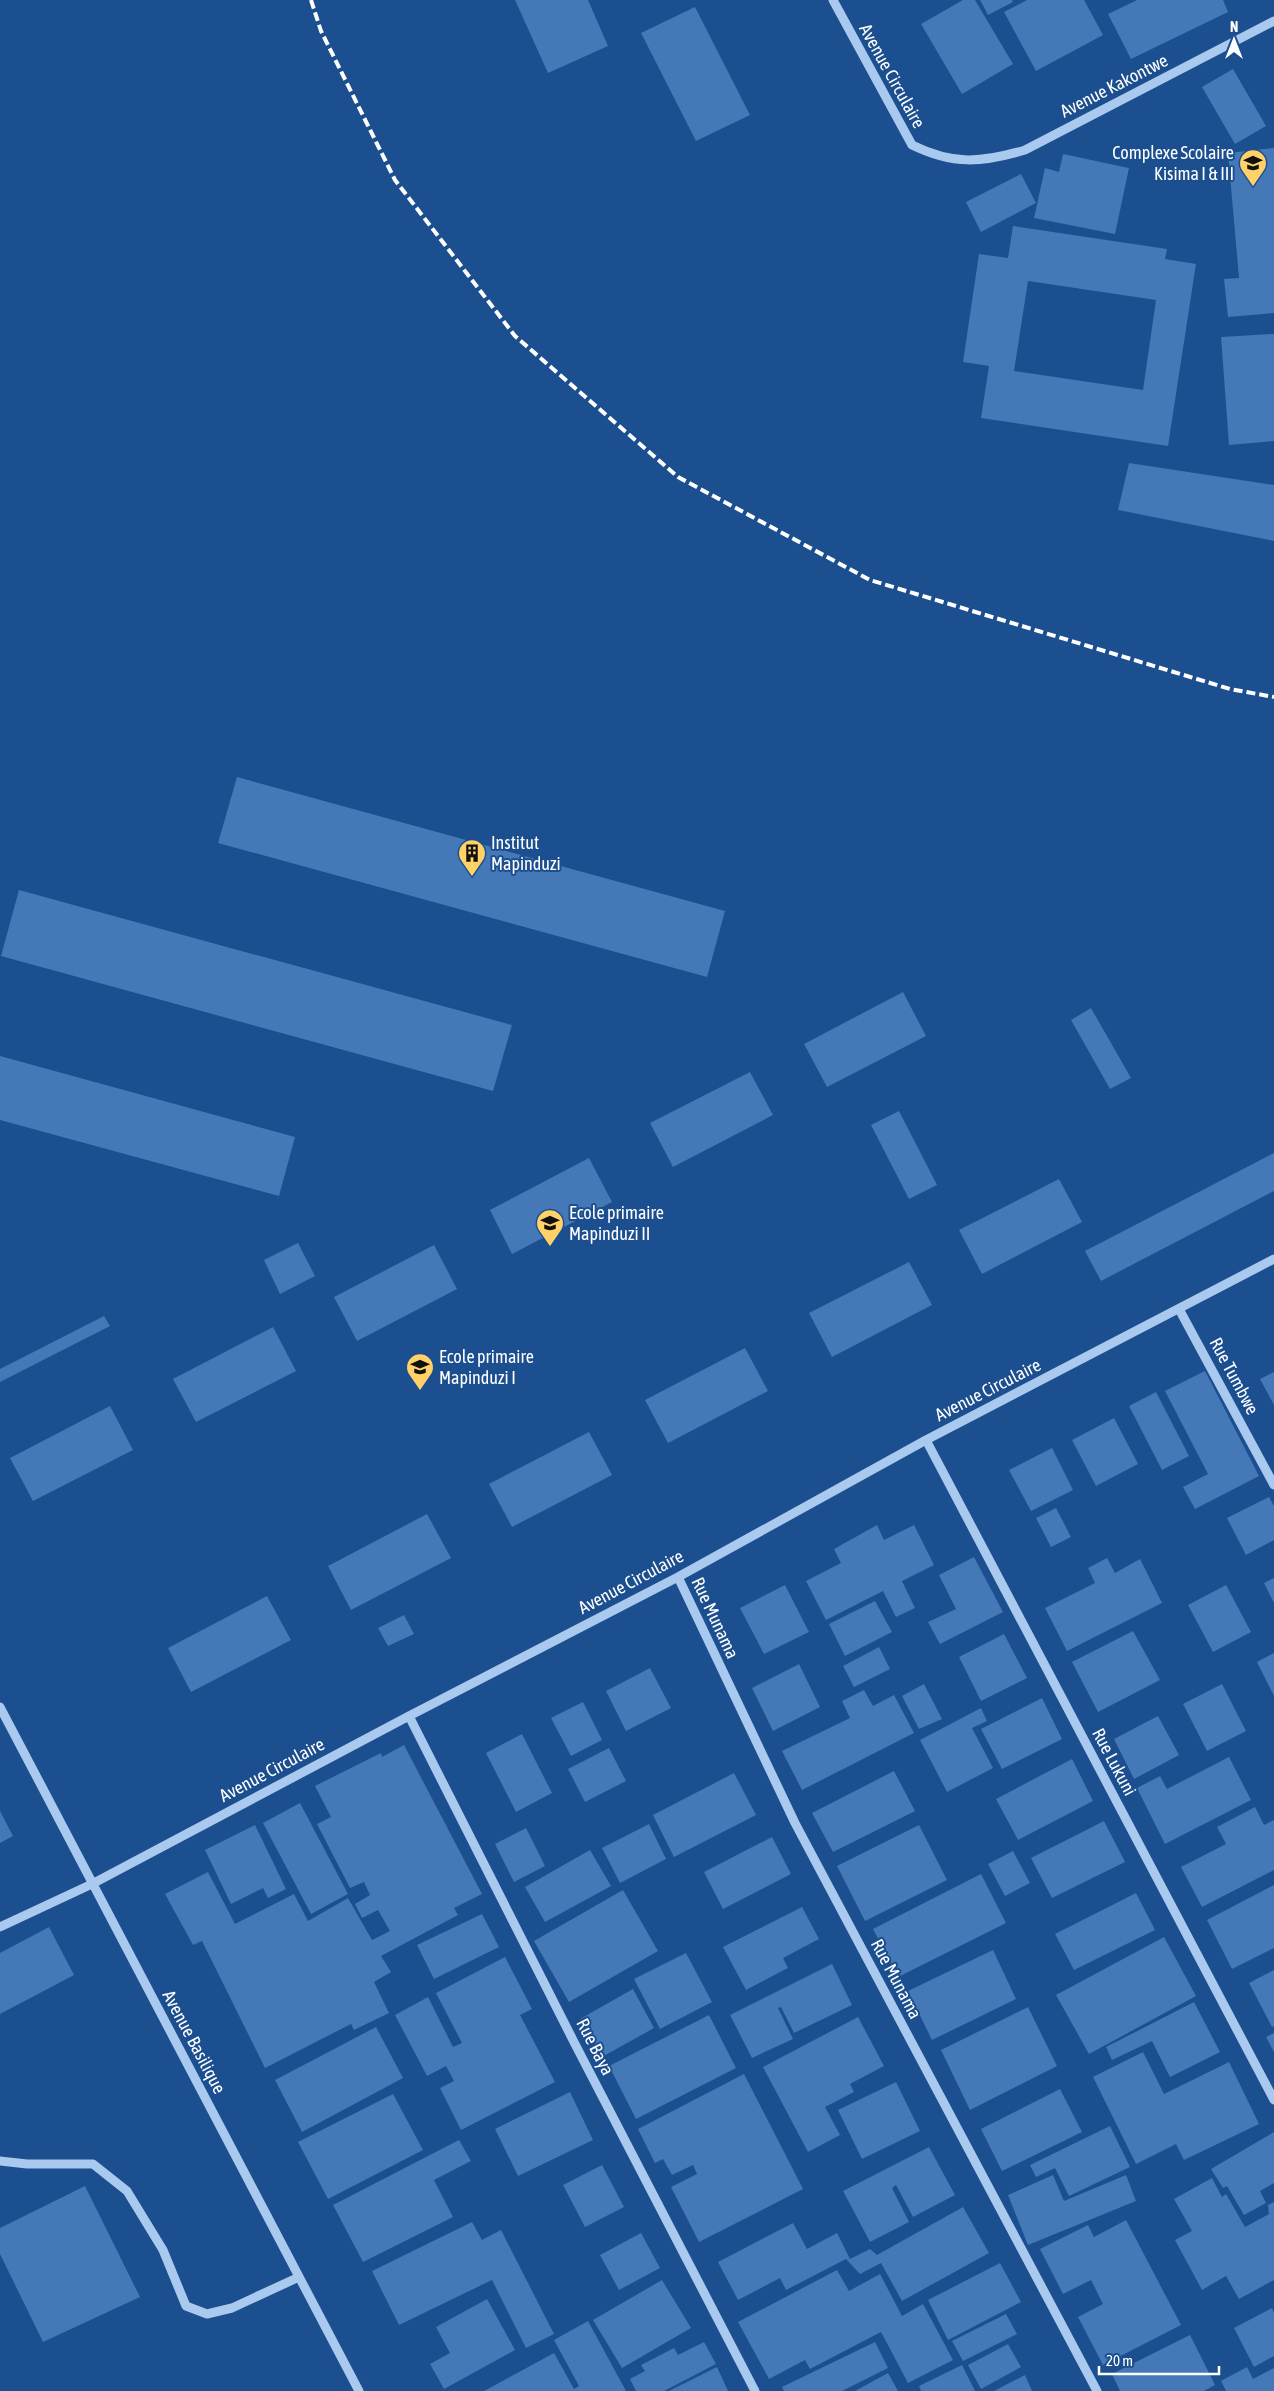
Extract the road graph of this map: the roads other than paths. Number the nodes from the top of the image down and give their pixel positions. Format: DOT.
graph roads {
  1 [pos="833,0"];
  2 [pos="1274,21"];
  3 [pos="964,161"];
  4 [pos="1274,1259"];
  5 [pos="1179,1310"];
  6 [pos="926,1440"];
  7 [pos="1274,1485"];
  8 [pos="678,1577"];
  9 [pos="0,1708"];
  10 [pos="409,1716"];
  11 [pos="92,1884"];
  12 [pos="0,1927"];
  13 [pos="1274,2100"];
  14 [pos="0,2161"];
  15 [pos="299,2277"];
  16 [pos="359,2391"];
  17 [pos="755,2391"];
  18 [pos="1097,2391"];
  1 -- 3 [label="street, Avenue Circulaire"];
  2 -- 3 [label="street, Avenue Kakontwe"];
  4 -- 5 [label="street, Avenue Circulaire"];
  5 -- 6 [label="street, Avenue Circulaire"];
  5 -- 7 [label="street, Rue Tumbwe"];
  6 -- 8 [label="street, Avenue Circulaire"];
  6 -- 13 [label="street, Rue Lukuni"];
  8 -- 10 [label="street, Avenue Circulaire"];
  8 -- 18 [label="street, Rue Munama"];
  9 -- 11 [label="street, Avenue Basilique"];
  10 -- 11 [label="street, Avenue Circulaire"];
  10 -- 17 [label="street, Rue Baya"];
  11 -- 12 [label="street, Avenue Circulaire"];
  11 -- 15 [label="street, Avenue Basilique"];
  14 -- 15 [label="street"];
  15 -- 16 [label="street, Avenue Basilique"];
}
